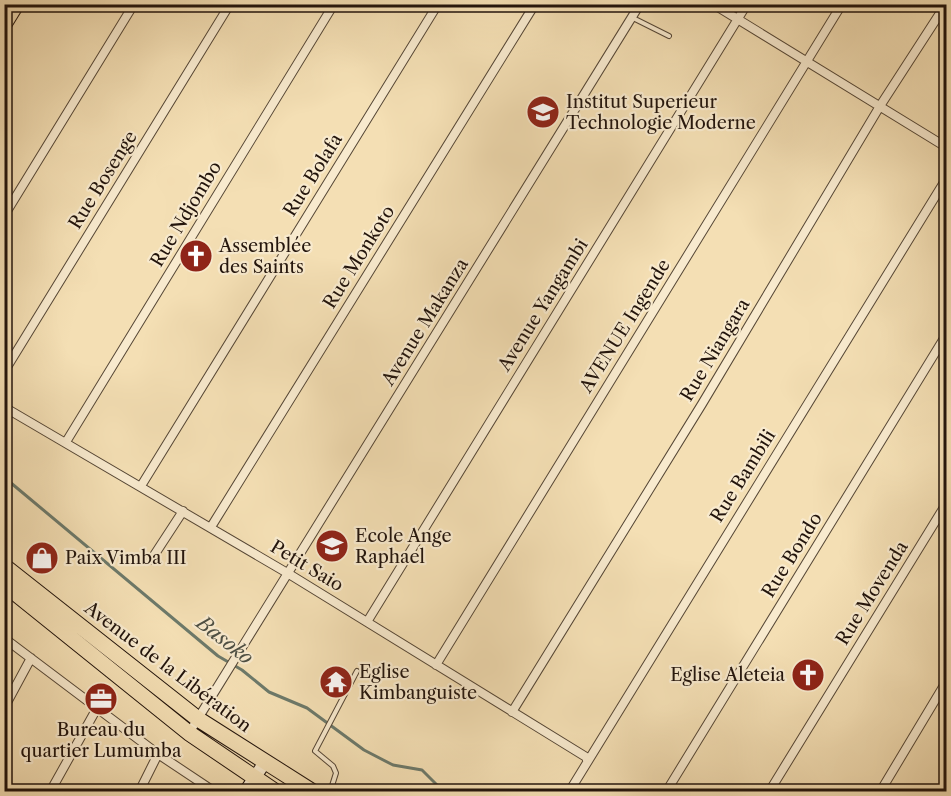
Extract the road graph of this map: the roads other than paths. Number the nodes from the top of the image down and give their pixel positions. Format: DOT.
graph roads {
  1 [pos="17,4"];
  2 [pos="134,4"];
  3 [pos="230,4"];
  4 [pos="334,4"];
  5 [pos="438,4"];
  6 [pos="535,4"];
  7 [pos="640,4"];
  8 [pos="714,4"];
  9 [pos="747,4"];
  10 [pos="842,4"];
  11 [pos="945,4"];
  12 [pos="632,17"];
  13 [pos="738,19"];
  14 [pos="4,25"];
  15 [pos="669,36"];
  16 [pos="807,62"];
  17 [pos="880,106"];
  18 [pos="946,147"];
  19 [pos="946,179"];
  20 [pos="4,216"];
  21 [pos="946,335"];
  22 [pos="4,372"];
  23 [pos="4,407"];
  24 [pos="66,442"];
  25 [pos="141,486"];
  26 [pos="946,504"];
  27 [pos="183,511"];
  28 [pos="211,527"];
  29 [pos="152,560"];
  30 [pos="4,566"];
  31 [pos="289,574"];
  32 [pos="4,584"];
  33 [pos="367,622"];
  34 [pos="4,638"];
  35 [pos="31,658"];
  36 [pos="436,665"];
  37 [pos="357,671"];
  38 [pos="946,682"];
  39 [pos="4,708"];
  40 [pos="97,708"];
  41 [pos="512,712"];
  42 [pos="198,719"];
  43 [pos="189,733"];
  44 [pos="158,754"];
  45 [pos="587,760"];
  46 [pos="265,762"];
  47 [pos="254,777"];
  48 [pos="50,792"];
  49 [pos="139,792"];
  50 [pos="215,792"];
  51 [pos="245,792"];
  52 [pos="276,792"];
  53 [pos="313,792"];
  54 [pos="330,792"];
  55 [pos="569,792"];
  56 [pos="666,792"];
  57 [pos="769,792"];
  58 [pos="880,792"];
  1 -- 14 [label="main road"];
  2 -- 20 [label="street"];
  3 -- 22 [label="street, Rue Bosenge"];
  4 -- 24 [label="street, Rue Ndjombo"];
  5 -- 25 [label="street, Rue Bolafa"];
  6 -- 28 [label="street, Rue Monkoto"];
  7 -- 12 [label="street, Avenue Makanza"];
  8 -- 13 [label="street"];
  9 -- 13 [label="street, Avenue Yangambi"];
  10 -- 16 [label="street, AVENUE Ingende"];
  11 -- 17 [label="street, Rue Niangara"];
  12 -- 15 [label="lane"];
  12 -- 31 [label="street, Avenue Makanza"];
  13 -- 16 [label="street"];
  13 -- 33 [label="street, Avenue Yangambi"];
  16 -- 17 [label="street"];
  16 -- 36 [label="street, AVENUE Ingende"];
  17 -- 18 [label="street"];
  17 -- 41 [label="street, Rue Niangara"];
  19 -- 45 [label="street, Rue Bambili"];
  21 -- 56 [label="street, Rue Bondo"];
  23 -- 24 [label="street, Petit Saio"];
  24 -- 25 [label="street, Petit Saio"];
  25 -- 27 [label="street, Petit Saio"];
  26 -- 57 [label="street, Rue Movenda"];
  27 -- 28 [label="street, Petit Saio"];
  27 -- 29 [label="street"];
  28 -- 31 [label="street, Petit Saio"];
  30 -- 42 [label="highway, Avenue de la Libération"];
  31 -- 33 [label="street, Petit Saio"];
  31 -- 42 [label="street, Avenue Makanza"];
  32 -- 43 [label="highway, Avenue de la Libération"];
  33 -- 36 [label="street, Petit Saio"];
  34 -- 35 [label="street"];
  35 -- 39 [label="street"];
  35 -- 40 [label="street"];
  36 -- 41 [label="street, Petit Saio"];
  37 -- 54 [label="lane"];
  38 -- 58 [label="street"];
  40 -- 44 [label="street"];
  40 -- 48 [label="street"];
  41 -- 45 [label="street, Petit Saio"];
  42 -- 43 [label="street, Avenue Makanza"];
  42 -- 46 [label="highway, Avenue de la Libération"];
  43 -- 47 [label="highway, Avenue de la Libération"];
  44 -- 49 [label="street"];
  44 -- 50 [label="street"];
  45 -- 55 [label="street, Rue Bambili"];
  46 -- 47 [label="street"];
  46 -- 53 [label="highway, Avenue de la Libération"];
  47 -- 51 [label="street"];
  47 -- 52 [label="highway, Avenue de la Libération"];
}
